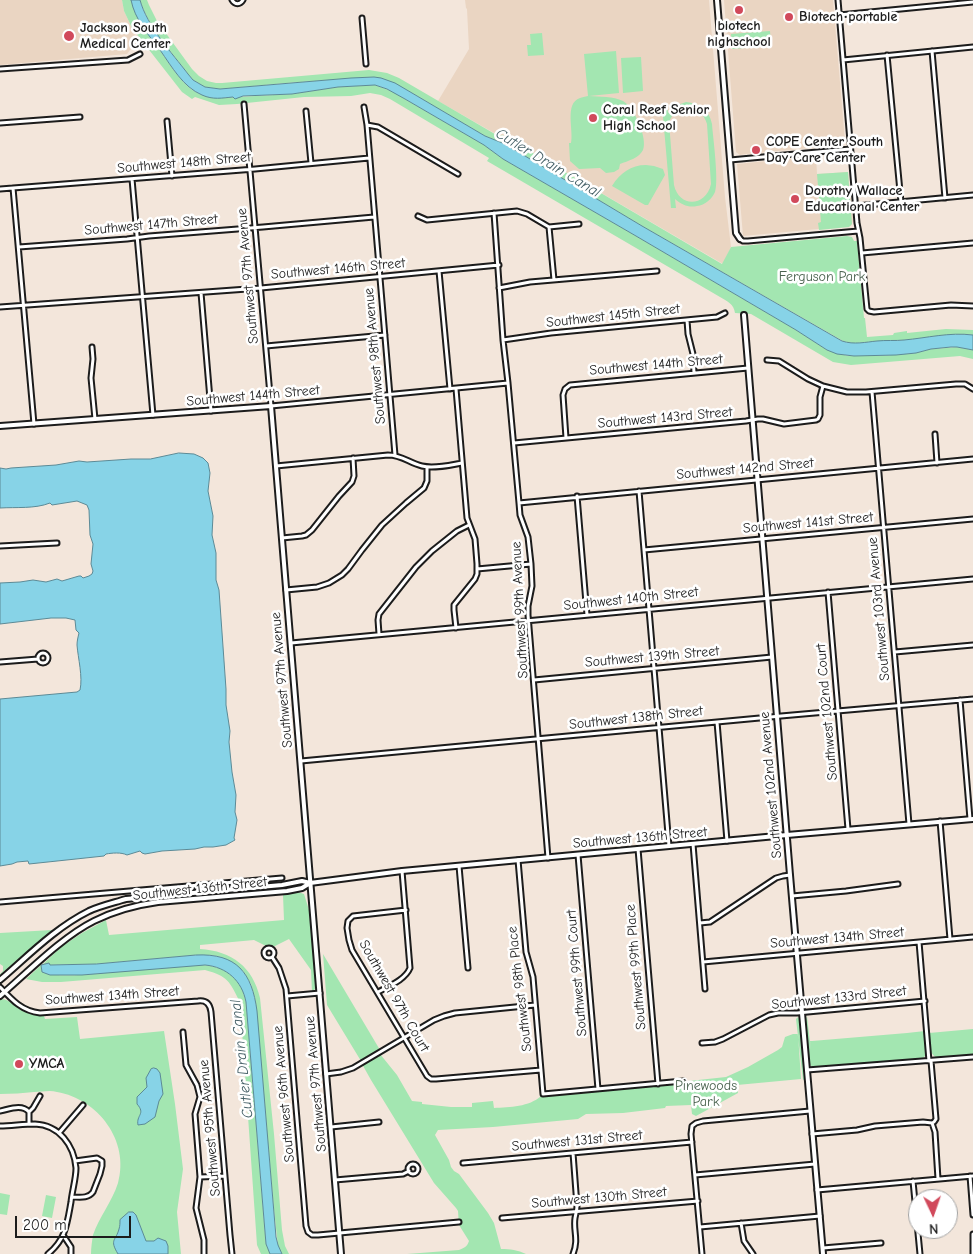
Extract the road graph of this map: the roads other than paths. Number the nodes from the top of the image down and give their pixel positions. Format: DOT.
graph roads {
  1 [pos="232,0"];
  2 [pos="243,0"];
  3 [pos="717,0"];
  4 [pos="838,0"];
  5 [pos="960,2"];
  6 [pos="973,2"];
  7 [pos="839,15"];
  8 [pos="362,18"];
  9 [pos="973,47"];
  10 [pos="932,51"];
  11 [pos="140,54"];
  12 [pos="887,55"];
  13 [pos="843,60"];
  14 [pos="366,64"];
  15 [pos="0,69"];
  16 [pos="244,104"];
  17 [pos="364,107"];
  18 [pos="306,111"];
  19 [pos="80,116"];
  20 [pos="167,121"];
  21 [pos="0,123"];
  22 [pos="367,125"];
  23 [pos="850,149"];
  24 [pos="370,158"];
  25 [pos="730,160"];
  26 [pos="311,163"];
  27 [pos="250,169"];
  28 [pos="458,174"];
  29 [pos="172,176"];
  30 [pos="132,179"];
  31 [pos="13,188"];
  32 [pos="0,189"];
  33 [pos="973,195"];
  34 [pos="946,198"];
  35 [pos="901,202"];
  36 [pos="856,206"];
  37 [pos="494,213"];
  38 [pos="418,216"];
  39 [pos="374,217"];
  40 [pos="579,224"];
  41 [pos="549,227"];
  42 [pos="255,228"];
  43 [pos="858,231"];
  44 [pos="137,237"];
  45 [pos="740,240"];
  46 [pos="973,243"];
  47 [pos="19,247"];
  48 [pos="862,253"];
  49 [pos="499,265"];
  50 [pos="440,271"];
  51 [pos="657,271"];
  52 [pos="380,276"];
  53 [pos="554,280"];
  54 [pos="261,288"];
  55 [pos="499,288"];
  56 [pos="201,292"];
  57 [pos="142,297"];
  58 [pos="24,306"];
  59 [pos="973,306"];
  60 [pos="0,307"];
  61 [pos="725,313"];
  62 [pos="744,315"];
  63 [pos="687,320"];
  64 [pos="385,335"];
  65 [pos="503,340"];
  66 [pos="266,346"];
  67 [pos="92,347"];
  68 [pos="767,360"];
  69 [pos="748,368"];
  70 [pos="694,373"];
  71 [pos="508,383"];
  72 [pos="823,386"];
  73 [pos="450,389"];
  74 [pos="456,389"];
  75 [pos="973,389"];
  76 [pos="872,392"];
  77 [pos="390,394"];
  78 [pos="271,406"];
  79 [pos="211,411"];
  80 [pos="153,415"];
  81 [pos="95,419"];
  82 [pos="752,420"];
  83 [pos="34,424"];
  84 [pos="0,426"];
  85 [pos="934,434"];
  86 [pos="566,438"];
  87 [pos="514,443"];
  88 [pos="395,455"];
  89 [pos="353,458"];
  90 [pos="973,459"];
  91 [pos="462,463"];
  92 [pos="937,463"];
  93 [pos="276,466"];
  94 [pos="427,467"];
  95 [pos="878,468"];
  96 [pos="757,480"];
  97 [pos="639,491"];
  98 [pos="577,496"];
  99 [pos="519,503"];
  100 [pos="973,519"];
  101 [pos="469,525"];
  102 [pos="883,528"];
  103 [pos="282,538"];
  104 [pos="762,538"];
  105 [pos="57,543"];
  106 [pos="0,546"];
  107 [pos="644,550"];
  108 [pos="531,564"];
  109 [pos="477,569"];
  110 [pos="973,579"];
  111 [pos="889,586"];
  112 [pos="286,590"];
  113 [pos="828,592"];
  114 [pos="767,598"];
  115 [pos="648,609"];
  116 [pos="587,615"];
  117 [pos="529,621"];
  118 [pos="456,628"];
  119 [pos="379,634"];
  120 [pos="291,643"];
  121 [pos="973,645"];
  122 [pos="895,652"];
  123 [pos="772,657"];
  124 [pos="38,659"];
  125 [pos="0,662"];
  126 [pos="653,668"];
  127 [pos="534,680"];
  128 [pos="973,698"];
  129 [pos="960,700"];
  130 [pos="899,705"];
  131 [pos="838,711"];
  132 [pos="777,716"];
  133 [pos="717,722"];
  134 [pos="658,728"];
  135 [pos="539,739"];
  136 [pos="300,761"];
  137 [pos="972,819"];
  138 [pos="940,821"];
  139 [pos="909,824"];
  140 [pos="848,829"];
  141 [pos="787,835"];
  142 [pos="727,841"];
  143 [pos="693,844"];
  144 [pos="669,846"];
  145 [pos="638,849"];
  146 [pos="578,855"];
  147 [pos="548,858"];
  148 [pos="518,860"];
  149 [pos="459,866"];
  150 [pos="402,871"];
  151 [pos="790,875"];
  152 [pos="282,878"];
  153 [pos="310,883"];
  154 [pos="898,884"];
  155 [pos="792,896"];
  156 [pos="0,902"];
  157 [pos="406,910"];
  158 [pos="700,923"];
  159 [pos="973,937"];
  160 [pos="950,939"];
  161 [pos="919,942"];
  162 [pos="797,953"];
  163 [pos="272,957"];
  164 [pos="703,962"];
  165 [pos="468,968"];
  166 [pos="0,980"];
  167 [pos="0,987"];
  168 [pos="705,989"];
  169 [pos="5,992"];
  170 [pos="378,992"];
  171 [pos="320,993"];
  172 [pos="0,996"];
  173 [pos="287,996"];
  174 [pos="205,1002"];
  175 [pos="924,1002"];
  176 [pos="535,1005"];
  177 [pos="802,1013"];
  178 [pos="183,1032"];
  179 [pos="405,1037"];
  180 [pos="702,1043"];
  181 [pos="973,1057"];
  182 [pos="930,1061"];
  183 [pos="541,1070"];
  184 [pos="807,1070"];
  185 [pos="326,1074"];
  186 [pos="683,1081"];
  187 [pos="658,1084"];
  188 [pos="598,1089"];
  189 [pos="40,1096"];
  190 [pos="83,1105"];
  191 [pos="0,1111"];
  192 [pos="810,1111"];
  193 [pos="29,1112"];
  194 [pos="379,1122"];
  195 [pos="932,1123"];
  196 [pos="29,1124"];
  197 [pos="0,1126"];
  198 [pos="331,1127"];
  199 [pos="59,1134"];
  200 [pos="812,1134"];
  201 [pos="692,1142"];
  202 [pos="573,1152"];
  203 [pos="75,1161"];
  204 [pos="463,1163"];
  205 [pos="815,1164"];
  206 [pos="408,1171"];
  207 [pos="695,1175"];
  208 [pos="225,1176"];
  209 [pos="972,1176"];
  210 [pos="200,1177"];
  211 [pos="938,1178"];
  212 [pos="335,1180"];
  213 [pos="914,1180"];
  214 [pos="817,1190"];
  215 [pos="72,1197"];
  216 [pos="698,1201"];
  217 [pos="577,1212"];
  218 [pos="973,1215"];
  219 [pos="820,1216"];
  220 [pos="502,1218"];
  221 [pos="459,1222"];
  222 [pos="741,1223"];
  223 [pos="700,1227"];
  224 [pos="339,1233"];
  225 [pos="973,1234"];
  226 [pos="63,1235"];
  227 [pos="880,1243"];
  228 [pos="822,1248"];
  229 [pos="48,1254"];
  230 [pos="71,1254"];
  231 [pos="204,1254"];
  232 [pos="232,1254"];
  233 [pos="341,1254"];
  234 [pos="573,1254"];
  235 [pos="702,1254"];
  236 [pos="753,1254"];
  237 [pos="823,1254"];
  238 [pos="920,1254"];
  239 [pos="973,1254"];
  1 -- 2 [label="street"];
  3 -- 25 [label="street"];
  4 -- 7 [label="street"];
  5 -- 6 [label="street"];
  5 -- 7 [label="street"];
  7 -- 13 [label="street"];
  8 -- 14 [label="street"];
  9 -- 10 [label="street"];
  10 -- 12 [label="street"];
  10 -- 34 [label="street"];
  11 -- 15 [label="street"];
  12 -- 13 [label="street"];
  12 -- 35 [label="street"];
  13 -- 23 [label="street"];
  16 -- 27 [label="street, Southwest 97th Avenue"];
  17 -- 22 [label="street, Southwest 98th Avenue"];
  18 -- 26 [label="street"];
  19 -- 21 [label="street"];
  20 -- 29 [label="street"];
  22 -- 24 [label="street, Southwest 98th Avenue"];
  22 -- 28 [label="street"];
  23 -- 25 [label="street"];
  23 -- 36 [label="street"];
  24 -- 26 [label="street, Southwest 148th Street"];
  24 -- 39 [label="street, Southwest 98th Avenue"];
  25 -- 45 [label="street"];
  26 -- 27 [label="street, Southwest 148th Street"];
  27 -- 29 [label="street, Southwest 148th Street"];
  27 -- 42 [label="street, Southwest 97th Avenue"];
  29 -- 30 [label="street, Southwest 148th Street"];
  30 -- 31 [label="street, Southwest 148th Street"];
  30 -- 44 [label="street"];
  31 -- 32 [label="street, Southwest 148th Street"];
  31 -- 47 [label="street"];
  33 -- 34 [label="street"];
  34 -- 35 [label="street"];
  35 -- 36 [label="street"];
  36 -- 43 [label="street"];
  37 -- 38 [label="street"];
  37 -- 41 [label="street"];
  37 -- 49 [label="street, Southwest 99th Avenue"];
  39 -- 42 [label="street, Southwest 147th Street"];
  39 -- 52 [label="street, Southwest 98th Avenue"];
  40 -- 41 [label="street"];
  41 -- 53 [label="street"];
  42 -- 44 [label="street, Southwest 147th Street"];
  42 -- 54 [label="street, Southwest 97th Avenue"];
  43 -- 45 [label="street"];
  43 -- 48 [label="street"];
  44 -- 47 [label="street, Southwest 147th Street"];
  44 -- 57 [label="street"];
  46 -- 48 [label="street"];
  47 -- 58 [label="street"];
  48 -- 59 [label="street"];
  49 -- 50 [label="street, Southwest 146th Street"];
  49 -- 55 [label="street, Southwest 99th Avenue"];
  50 -- 52 [label="street, Southwest 146th Street"];
  50 -- 73 [label="street"];
  51 -- 53 [label="street"];
  52 -- 54 [label="street, Southwest 146th Street"];
  52 -- 64 [label="street, Southwest 98th Avenue"];
  53 -- 55 [label="street"];
  54 -- 56 [label="street, Southwest 146th Street"];
  54 -- 66 [label="street, Southwest 97th Avenue"];
  55 -- 65 [label="street, Southwest 99th Avenue"];
  56 -- 57 [label="street, Southwest 146th Street"];
  56 -- 79 [label="street"];
  57 -- 58 [label="street, Southwest 146th Street"];
  57 -- 80 [label="street"];
  58 -- 60 [label="street, Southwest 146th Street"];
  58 -- 83 [label="street"];
  61 -- 63 [label="street, Southwest 145th Street"];
  62 -- 69 [label="street, Southwest 102nd Avenue"];
  63 -- 65 [label="street, Southwest 145th Street"];
  63 -- 70 [label="street"];
  64 -- 66 [label="street"];
  64 -- 77 [label="street, Southwest 98th Avenue"];
  65 -- 71 [label="street, Southwest 99th Avenue"];
  66 -- 78 [label="street, Southwest 97th Avenue"];
  67 -- 81 [label="street"];
  68 -- 72 [label="street"];
  69 -- 70 [label="street, Southwest 144th Street"];
  69 -- 82 [label="street, Southwest 102nd Avenue"];
  70 -- 86 [label="street, Southwest 144th Street"];
  71 -- 74 [label="street, Southwest 144th Street"];
  71 -- 87 [label="street, Southwest 99th Avenue"];
  72 -- 76 [label="street"];
  72 -- 82 [label="street, Southwest 143rd Street"];
  73 -- 74 [label="street, Southwest 144th Street"];
  73 -- 77 [label="street, Southwest 144th Street"];
  74 -- 91 [label="street"];
  75 -- 76 [label="street"];
  76 -- 95 [label="street, Southwest 103rd Avenue"];
  77 -- 78 [label="street, Southwest 144th Street"];
  77 -- 88 [label="street, Southwest 98th Avenue"];
  78 -- 79 [label="street, Southwest 144th Street"];
  78 -- 93 [label="street, Southwest 97th Avenue"];
  79 -- 80 [label="street, Southwest 144th Street"];
  80 -- 81 [label="street, Southwest 144th Street"];
  81 -- 83 [label="street, Southwest 144th Street"];
  82 -- 86 [label="street, Southwest 143rd Street"];
  82 -- 96 [label="street, Southwest 102nd Avenue"];
  83 -- 84 [label="street, Southwest 144th Street"];
  85 -- 92 [label="street"];
  86 -- 87 [label="street, Southwest 143rd Street"];
  87 -- 99 [label="street, Southwest 99th Avenue"];
  88 -- 89 [label="street"];
  88 -- 94 [label="street"];
  89 -- 93 [label="street"];
  89 -- 103 [label="street"];
  90 -- 92 [label="street, Southwest 142nd Street"];
  91 -- 94 [label="street"];
  91 -- 101 [label="street"];
  92 -- 95 [label="street, Southwest 142nd Street"];
  93 -- 103 [label="street, Southwest 97th Avenue"];
  94 -- 112 [label="street"];
  95 -- 96 [label="street, Southwest 142nd Street"];
  95 -- 102 [label="street, Southwest 103rd Avenue"];
  96 -- 97 [label="street, Southwest 142nd Street"];
  96 -- 104 [label="street, Southwest 102nd Avenue"];
  97 -- 98 [label="street, Southwest 142nd Street"];
  97 -- 107 [label="street"];
  98 -- 99 [label="street, Southwest 142nd Street"];
  98 -- 116 [label="street"];
  99 -- 108 [label="street, Southwest 99th Avenue"];
  100 -- 102 [label="street, Southwest 141st Street"];
  101 -- 109 [label="street"];
  101 -- 119 [label="street"];
  102 -- 104 [label="street, Southwest 141st Street"];
  102 -- 111 [label="street, Southwest 103rd Avenue"];
  103 -- 112 [label="street, Southwest 97th Avenue"];
  104 -- 107 [label="street, Southwest 141st Street"];
  104 -- 114 [label="street, Southwest 102nd Avenue"];
  105 -- 106 [label="street"];
  107 -- 115 [label="street"];
  108 -- 109 [label="street"];
  108 -- 117 [label="street, Southwest 99th Avenue"];
  109 -- 118 [label="street"];
  110 -- 111 [label="street, Southwest 140th Street"];
  111 -- 113 [label="street, Southwest 140th Street"];
  111 -- 122 [label="street, Southwest 103rd Avenue"];
  112 -- 120 [label="street, Southwest 97th Avenue"];
  113 -- 114 [label="street, Southwest 140th Street"];
  113 -- 131 [label="street, Southwest 102nd Court"];
  114 -- 115 [label="street, Southwest 140th Street"];
  114 -- 123 [label="street, Southwest 102nd Avenue"];
  115 -- 116 [label="street, Southwest 140th Street"];
  115 -- 126 [label="street"];
  116 -- 117 [label="street, Southwest 140th Street"];
  117 -- 118 [label="street, Southwest 140th Street"];
  117 -- 127 [label="street, Southwest 99th Avenue"];
  118 -- 119 [label="street, Southwest 140th Street"];
  119 -- 120 [label="street, Southwest 140th Street"];
  120 -- 136 [label="street, Southwest 97th Avenue"];
  121 -- 122 [label="street"];
  122 -- 130 [label="street, Southwest 103rd Avenue"];
  123 -- 126 [label="street, Southwest 139th Street"];
  123 -- 132 [label="street, Southwest 102nd Avenue"];
  124 -- 125 [label="street"];
  126 -- 127 [label="street, Southwest 139th Street"];
  126 -- 134 [label="street"];
  127 -- 135 [label="street, Southwest 99th Avenue"];
  128 -- 129 [label="street, Southwest 138th Street"];
  129 -- 130 [label="street, Southwest 138th Street"];
  129 -- 137 [label="street"];
  130 -- 131 [label="street, Southwest 138th Street"];
  130 -- 139 [label="street, Southwest 103rd Avenue"];
  131 -- 132 [label="street, Southwest 138th Street"];
  131 -- 140 [label="street, Southwest 102nd Court"];
  132 -- 133 [label="street, Southwest 138th Street"];
  132 -- 141 [label="street, Southwest 102nd Avenue"];
  133 -- 134 [label="street, Southwest 138th Street"];
  133 -- 142 [label="street"];
  134 -- 135 [label="street, Southwest 138th Street"];
  134 -- 144 [label="street"];
  135 -- 136 [label="street, Southwest 138th Street"];
  135 -- 147 [label="street, Southwest 99th Avenue"];
  136 -- 153 [label="street, Southwest 97th Avenue"];
  137 -- 138 [label="street, Southwest 136th Street"];
  138 -- 139 [label="street, Southwest 136th Street"];
  138 -- 160 [label="street"];
  139 -- 140 [label="street, Southwest 136th Street"];
  140 -- 141 [label="street, Southwest 136th Street"];
  141 -- 142 [label="street, Southwest 136th Street"];
  141 -- 151 [label="street, Southwest 102nd Avenue"];
  142 -- 143 [label="street, Southwest 136th Street"];
  143 -- 144 [label="street, Southwest 136th Street"];
  143 -- 158 [label="street"];
  144 -- 145 [label="street, Southwest 136th Street"];
  145 -- 146 [label="street, Southwest 136th Street"];
  145 -- 187 [label="street, Southwest 99th Place"];
  146 -- 147 [label="street, Southwest 136th Street"];
  146 -- 188 [label="street, Southwest 99th Court"];
  147 -- 148 [label="street, Southwest 136th Street"];
  148 -- 149 [label="street, Southwest 136th Street"];
  148 -- 176 [label="street, Southwest 98th Place"];
  149 -- 150 [label="street, Southwest 136th Street"];
  149 -- 165 [label="street"];
  150 -- 153 [label="street, Southwest 136th Street"];
  150 -- 157 [label="street"];
  151 -- 155 [label="street, Southwest 102nd Avenue"];
  151 -- 158 [label="street"];
  152 -- 156 [label="street, Southwest 136th Street"];
  153 -- 166 [label="street, Southwest 136th Street"];
  153 -- 169 [label="street, Southwest 136th Street"];
  153 -- 171 [label="street, Southwest 97th Avenue"];
  154 -- 155 [label="street"];
  155 -- 162 [label="street, Southwest 102nd Avenue"];
  157 -- 170 [label="street"];
  157 -- 170 [label="street, Southwest 97th Court"];
  158 -- 164 [label="street"];
  159 -- 160 [label="street, Southwest 134th Street"];
  160 -- 161 [label="street, Southwest 134th Street"];
  161 -- 162 [label="street, Southwest 134th Street"];
  161 -- 175 [label="street"];
  162 -- 164 [label="street, Southwest 134th Street"];
  162 -- 177 [label="street, Southwest 102nd Avenue"];
  163 -- 173 [label="street, Southwest 96th Avenue"];
  164 -- 168 [label="street"];
  167 -- 169 [label="street, Southwest 134th Street"];
  169 -- 172 [label="street, Southwest 136th Street"];
  169 -- 174 [label="street, Southwest 134th Street"];
  170 -- 179 [label="street, Southwest 97th Court"];
  171 -- 173 [label="street"];
  171 -- 185 [label="street, Southwest 97th Avenue"];
  173 -- 224 [label="street, Southwest 96th Avenue"];
  174 -- 208 [label="street, Southwest 95th Avenue"];
  175 -- 177 [label="street, Southwest 133rd Street"];
  175 -- 182 [label="street"];
  176 -- 179 [label="street"];
  176 -- 183 [label="street, Southwest 98th Place"];
  177 -- 180 [label="street, Southwest 133rd Street"];
  177 -- 184 [label="street, Southwest 102nd Avenue"];
  178 -- 210 [label="street, Southwest 95th Avenue"];
  179 -- 183 [label="street, Southwest 97th Court"];
  179 -- 185 [label="street"];
  181 -- 182 [label="street"];
  182 -- 184 [label="street"];
  182 -- 195 [label="street"];
  183 -- 188 [label="street, Southwest 98th Place"];
  184 -- 192 [label="street, Southwest 102nd Avenue"];
  185 -- 198 [label="street, Southwest 97th Avenue"];
  186 -- 187 [label="street, Southwest 98th Place"];
  187 -- 188 [label="street, Southwest 98th Place"];
  189 -- 193 [label="street"];
  190 -- 199 [label="street"];
  191 -- 193 [label="street"];
  192 -- 200 [label="street, Southwest 102nd Avenue"];
  192 -- 201 [label="street"];
  193 -- 196 [label="street"];
  194 -- 198 [label="street"];
  195 -- 200 [label="street"];
  195 -- 211 [label="street"];
  196 -- 197 [label="street"];
  196 -- 199 [label="street"];
  198 -- 212 [label="street, Southwest 97th Avenue"];
  199 -- 203 [label="street"];
  200 -- 205 [label="street, Southwest 102nd Avenue"];
  201 -- 202 [label="street, Southwest 131st Street"];
  201 -- 207 [label="street"];
  202 -- 204 [label="street, Southwest 131st Street"];
  202 -- 217 [label="street"];
  203 -- 215 [label="street"];
  203 -- 215 [label="street"];
  205 -- 207 [label="street"];
  205 -- 214 [label="street, Southwest 102nd Avenue"];
  206 -- 212 [label="street"];
  207 -- 216 [label="street"];
  208 -- 210 [label="street"];
  208 -- 232 [label="street, Southwest 95th Avenue"];
  209 -- 211 [label="street"];
  209 -- 218 [label="street"];
  210 -- 231 [label="street, Southwest 95th Avenue"];
  211 -- 213 [label="street"];
  212 -- 224 [label="street, Southwest 97th Avenue"];
  213 -- 214 [label="street"];
  213 -- 238 [label="street"];
  214 -- 219 [label="street, Southwest 102nd Avenue"];
  215 -- 226 [label="street"];
  216 -- 217 [label="street, Southwest 130th Street"];
  216 -- 223 [label="street"];
  217 -- 220 [label="street, Southwest 130th Street"];
  217 -- 234 [label="street"];
  219 -- 222 [label="street"];
  219 -- 228 [label="street, Southwest 102nd Avenue"];
  221 -- 224 [label="street"];
  222 -- 223 [label="street"];
  222 -- 236 [label="street"];
  223 -- 235 [label="street"];
  224 -- 233 [label="street, Southwest 97th Avenue"];
  225 -- 239 [label="street"];
  226 -- 229 [label="street"];
  226 -- 230 [label="street"];
  227 -- 228 [label="street"];
  228 -- 237 [label="street, Southwest 102nd Avenue"];
}
